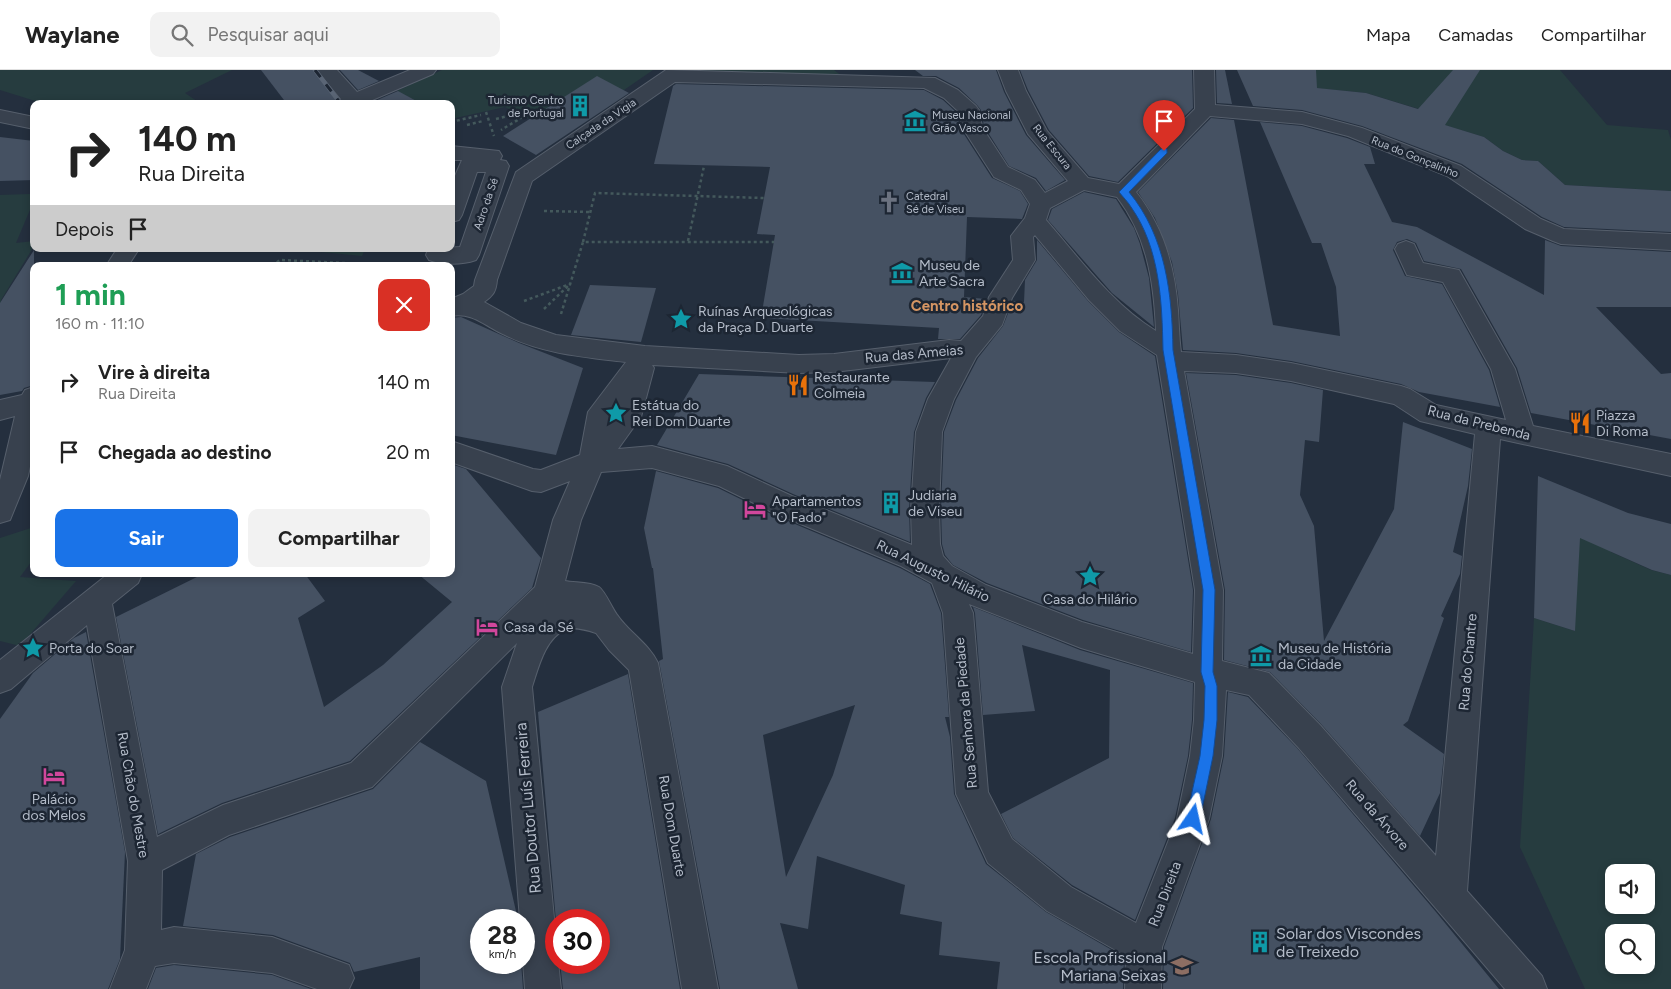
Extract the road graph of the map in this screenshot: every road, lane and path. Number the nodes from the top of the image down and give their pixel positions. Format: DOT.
graph roads {
  1 [pos="327,70"];
  2 [pos="426,70"];
  3 [pos="1008,70"];
  4 [pos="1204,70"];
  5 [pos="675,73"];
  6 [pos="852,76"];
  7 [pos="349,100"];
  8 [pos="355,100"];
  9 [pos="1205,110"];
  10 [pos="486,112"];
  11 [pos="481,115"];
  12 [pos="0,116"];
  13 [pos="496,118"];
  14 [pos="455,121"];
  15 [pos="30,122"];
  16 [pos="500,130"];
  17 [pos="494,136"];
  18 [pos="455,153"];
  19 [pos="704,166"];
  20 [pos="523,177"];
  21 [pos="1081,183"];
  22 [pos="1124,192"];
  23 [pos="698,195"];
  24 [pos="764,198"];
  25 [pos="455,204"];
  26 [pos="511,211"];
  27 [pos="591,212"];
  28 [pos="1038,212"];
  29 [pos="583,242"];
  30 [pos="688,242"];
  31 [pos="774,242"];
  32 [pos="1671,242"];
  33 [pos="1406,249"];
  34 [pos="438,252"];
  35 [pos="277,262"];
  36 [pos="326,262"];
  37 [pos="571,284"];
  38 [pos="485,285"];
  39 [pos="526,300"];
  40 [pos="455,306"];
  41 [pos="455,307"];
  42 [pos="540,313"];
  43 [pos="560,319"];
  44 [pos="501,321"];
  45 [pos="967,352"];
  46 [pos="645,355"];
  47 [pos="1169,355"];
  48 [pos="30,401"];
  49 [pos="30,409"];
  50 [pos="0,410"];
  51 [pos="1488,427"];
  52 [pos="1523,435"];
  53 [pos="455,452"];
  54 [pos="592,462"];
  55 [pos="1671,465"];
  56 [pos="0,512"];
  57 [pos="124,577"];
  58 [pos="944,577"];
  59 [pos="548,592"];
  60 [pos="97,600"];
  61 [pos="604,623"];
  62 [pos="528,652"];
  63 [pos="1207,672"];
  64 [pos="0,678"];
  65 [pos="146,861"];
  66 [pos="1448,897"];
  67 [pos="1144,947"];
  68 [pos="143,950"];
  69 [pos="336,978"];
  70 [pos="128,989"];
  71 [pos="543,989"];
  72 [pos="700,989"];
  73 [pos="1143,989"];
  74 [pos="1529,989"];
  1 -- 7 [label="street"];
  2 -- 8 [label="street"];
  3 -- 21 [label="street, Rua Escura"];
  4 -- 9 [label="street"];
  5 -- 6 [label="street"];
  5 -- 20 [label="street, Calçada da Vigia"];
  6 -- 28 [label="street"];
  9 -- 22 [label="street"];
  9 -- 32 [label="street, Rua do Gonçalinho"];
  10 -- 17 [label="path, bridge"];
  11 -- 14 [label="path"];
  12 -- 15 [label="street"];
  13 -- 16 [label="path"];
  18 -- 20 [label="street"];
  19 -- 23 [label="path"];
  20 -- 26 [label="street, Adro da Sé"];
  21 -- 22 [label="street, Rua Escura"];
  21 -- 28 [label="street"];
  22 -- 47 [label="street, Rua Direita"];
  23 -- 24 [label="path"];
  23 -- 27 [label="path"];
  23 -- 30 [label="path"];
  25 -- 34 [label="street, Adro da Sé"];
  26 -- 27 [label="path"];
  26 -- 38 [label="street, Adro da Sé"];
  27 -- 29 [label="path"];
  28 -- 45 [label="street, Rua das Ameias"];
  28 -- 47 [label="street"];
  29 -- 30 [label="path"];
  29 -- 37 [label="path"];
  30 -- 31 [label="path"];
  33 -- 52 [label="street"];
  35 -- 36 [label="path"];
  37 -- 39 [label="path"];
  37 -- 42 [label="path"];
  37 -- 43 [label="path"];
  38 -- 40 [label="street"];
  38 -- 44 [label="street"];
  41 -- 44 [label="street, Rua das Ameias"];
  44 -- 46 [label="street, Rua das Ameias"];
  45 -- 46 [label="street, Rua das Ameias"];
  45 -- 58 [label="street"];
  46 -- 54 [label="street"];
  47 -- 51 [label="street, Rua da Prebenda"];
  47 -- 63 [label="street, Rua Direita"];
  48 -- 50 [label="street"];
  49 -- 56 [label="street"];
  51 -- 52 [label="street, Rua da Prebenda"];
  51 -- 66 [label="street, Rua do Chantre"];
  52 -- 55 [label="street, Rua da Prebenda"];
  53 -- 54 [label="street, Rua Augusto Hilário"];
  54 -- 58 [label="street, Rua Augusto Hilário"];
  54 -- 59 [label="street"];
  57 -- 60 [label="street"];
  58 -- 63 [label="street, Rua Augusto Hilário"];
  58 -- 67 [label="street, Rua Senhora da Piedade"];
  59 -- 61 [label="street"];
  59 -- 62 [label="street"];
  59 -- 65 [label="street"];
  60 -- 64 [label="street"];
  60 -- 65 [label="street, Rua Chão do Mestre"];
  61 -- 62 [label="street"];
  61 -- 72 [label="street, Rua Dom Duarte"];
  62 -- 71 [label="street, Rua Doutor Luís Ferreira"];
  63 -- 66 [label="street, Rua da Árvore"];
  63 -- 67 [label="street, Rua Direita"];
  65 -- 68 [label="street, Rua Chão do Mestre"];
  66 -- 74 [label="street, Rua da Árvore"];
  67 -- 73 [label="street, Rua Direita"];
  68 -- 69 [label="street"];
  68 -- 70 [label="street, Rua Chão do Mestre"];
}
